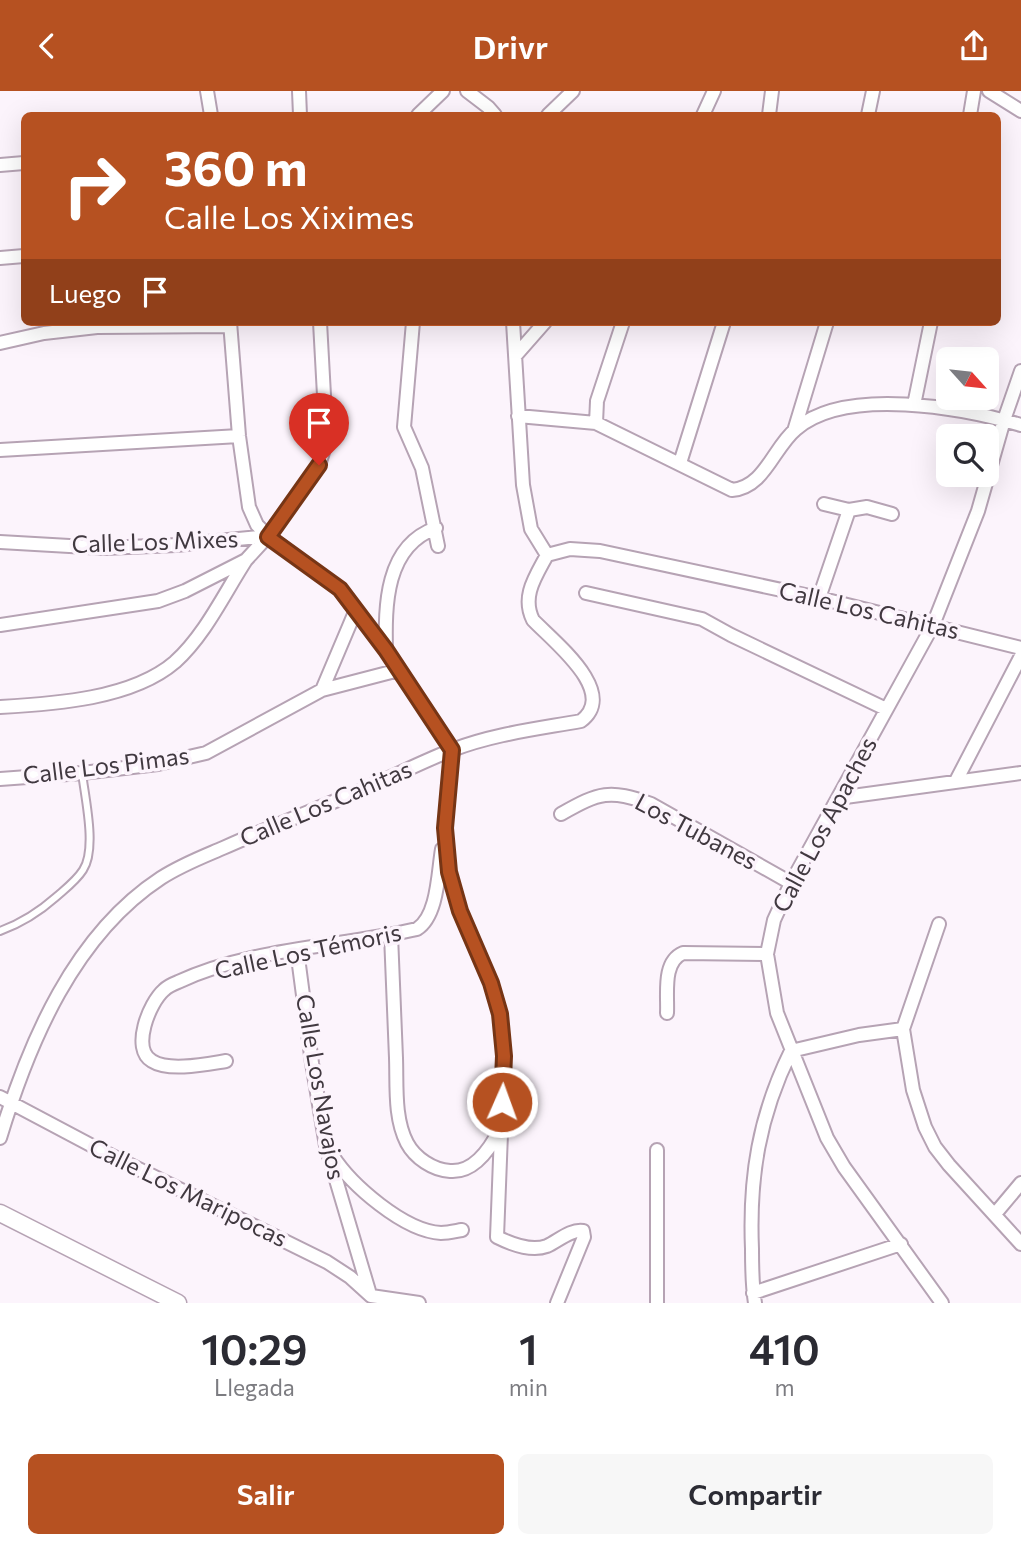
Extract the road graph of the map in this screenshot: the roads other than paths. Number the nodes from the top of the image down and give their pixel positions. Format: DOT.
graph roads {
  1 [pos="207,91"];
  2 [pos="299,91"];
  3 [pos="443,91"];
  4 [pos="467,91"];
  5 [pos="573,91"];
  6 [pos="715,91"];
  7 [pos="772,91"];
  8 [pos="873,91"];
  9 [pos="974,91"];
  10 [pos="989,91"];
  11 [pos="1021,111"];
  12 [pos="210,112"];
  13 [pos="300,112"];
  14 [pos="421,112"];
  15 [pos="492,112"];
  16 [pos="551,112"];
  17 [pos="704,112"];
  18 [pos="769,112"];
  19 [pos="870,112"];
  20 [pos="970,112"];
  21 [pos="21,163"];
  22 [pos="0,165"];
  23 [pos="21,255"];
  24 [pos="0,258"];
  25 [pos="141,326"];
  26 [pos="230,326"];
  27 [pos="320,326"];
  28 [pos="413,326"];
  29 [pos="513,326"];
  30 [pos="541,326"];
  31 [pos="622,326"];
  32 [pos="723,326"];
  33 [pos="826,326"];
  34 [pos="930,326"];
  35 [pos="0,343"];
  36 [pos="516,355"];
  37 [pos="1021,371"];
  38 [pos="914,405"];
  39 [pos="518,416"];
  40 [pos="1004,419"];
  41 [pos="596,423"];
  42 [pos="1021,425"];
  43 [pos="794,431"];
  44 [pos="239,436"];
  45 [pos="0,450"];
  46 [pos="680,463"];
  47 [pos="824,504"];
  48 [pos="849,510"];
  49 [pos="892,514"];
  50 [pos="436,528"];
  51 [pos="268,537"];
  52 [pos="0,542"];
  53 [pos="438,546"];
  54 [pos="547,555"];
  55 [pos="246,560"];
  56 [pos="586,593"];
  57 [pos="819,598"];
  58 [pos="355,612"];
  59 [pos="0,625"];
  60 [pos="933,625"];
  61 [pos="1021,648"];
  62 [pos="386,650"];
  63 [pos="1021,656"];
  64 [pos="398,670"];
  65 [pos="322,690"];
  66 [pos="0,707"];
  67 [pos="887,709"];
  68 [pos="452,750"];
  69 [pos="82,773"];
  70 [pos="1021,773"];
  71 [pos="0,779"];
  72 [pos="956,781"];
  73 [pos="838,798"];
  74 [pos="561,814"];
  75 [pos="445,828"];
  76 [pos="791,883"];
  77 [pos="939,924"];
  78 [pos="0,931"];
  79 [pos="391,935"];
  80 [pos="298,950"];
  81 [pos="767,954"];
  82 [pos="667,1013"];
  83 [pos="903,1029"];
  84 [pos="792,1051"];
  85 [pos="226,1061"];
  86 [pos="5,1100"];
  87 [pos="502,1126"];
  88 [pos="0,1138"];
  89 [pos="326,1146"];
  90 [pos="657,1150"];
  91 [pos="1021,1183"];
  92 [pos="0,1213"];
  93 [pos="995,1214"];
  94 [pos="463,1230"];
  95 [pos="901,1244"];
  96 [pos="1021,1244"];
  97 [pos="754,1298"];
  98 [pos="372,1299"];
  99 [pos="178,1303"];
  100 [pos="419,1303"];
  101 [pos="557,1303"];
  102 [pos="657,1303"];
  103 [pos="942,1303"];
  1 -- 12 [label="street"];
  2 -- 13 [label="street"];
  3 -- 14 [label="street"];
  4 -- 15 [label="street"];
  5 -- 16 [label="street"];
  6 -- 17 [label="street"];
  7 -- 18 [label="street"];
  8 -- 19 [label="street"];
  9 -- 20 [label="street"];
  10 -- 11 [label="street"];
  21 -- 22 [label="street"];
  23 -- 24 [label="street"];
  25 -- 35 [label="street"];
  26 -- 44 [label="street"];
  27 -- 51 [label="street"];
  28 -- 50 [label="street"];
  29 -- 36 [label="street"];
  30 -- 36 [label="street"];
  31 -- 41 [label="street"];
  32 -- 46 [label="street"];
  33 -- 43 [label="street"];
  34 -- 38 [label="street"];
  36 -- 39 [label="street"];
  37 -- 40 [label="street, Calle Los Apaches"];
  38 -- 40 [label="street"];
  38 -- 43 [label="street"];
  39 -- 41 [label="street"];
  39 -- 54 [label="street"];
  40 -- 42 [label="street"];
  40 -- 60 [label="street, Calle Los Apaches"];
  41 -- 46 [label="street"];
  43 -- 46 [label="street"];
  44 -- 45 [label="street"];
  44 -- 51 [label="street"];
  47 -- 48 [label="street"];
  48 -- 49 [label="street"];
  48 -- 57 [label="street"];
  50 -- 53 [label="street"];
  50 -- 62 [label="street"];
  51 -- 52 [label="street, Calle Los Mixes"];
  51 -- 55 [label="street"];
  51 -- 58 [label="street"];
  54 -- 57 [label="street, Calle Los Cahitas"];
  54 -- 68 [label="street, Calle Los Cahitas"];
  55 -- 59 [label="street"];
  55 -- 66 [label="street"];
  56 -- 67 [label="street"];
  57 -- 60 [label="street, Calle Los Cahitas"];
  58 -- 62 [label="street"];
  58 -- 65 [label="street"];
  60 -- 61 [label="street, Calle Los Cahitas"];
  60 -- 67 [label="street, Calle Los Apaches"];
  62 -- 64 [label="street"];
  63 -- 72 [label="street"];
  64 -- 65 [label="street, Calle Los Pimas"];
  64 -- 68 [label="street"];
  65 -- 69 [label="street, Calle Los Pimas"];
  67 -- 73 [label="street, Calle Los Apaches"];
  68 -- 75 [label="street"];
  68 -- 86 [label="street, Calle Los Cahitas"];
  69 -- 71 [label="street, Calle Los Pimas"];
  69 -- 78 [label="lane"];
  70 -- 72 [label="street"];
  72 -- 73 [label="street"];
  73 -- 76 [label="street, Calle Los Apaches"];
  74 -- 76 [label="street, Los Tubanes"];
  75 -- 79 [label="street, Calle Los Témoris"];
  75 -- 87 [label="street"];
  76 -- 81 [label="street, Calle Los Apaches"];
  77 -- 83 [label="street"];
  79 -- 80 [label="street, Calle Los Témoris"];
  79 -- 87 [label="street"];
  80 -- 85 [label="street, Calle Los Témoris"];
  80 -- 89 [label="street, Calle Los Navajos"];
  81 -- 82 [label="street"];
  81 -- 84 [label="street, Calle Los Apaches"];
  83 -- 84 [label="street"];
  83 -- 93 [label="street"];
  84 -- 95 [label="street, Calle Los Apaches"];
  84 -- 97 [label="street"];
  86 -- 88 [label="street, Calle Los Cahitas"];
  86 -- 98 [label="street, Calle Los Maripocas"];
  87 -- 101 [label="street"];
  89 -- 94 [label="street"];
  89 -- 98 [label="street, Calle Los Navajos"];
  90 -- 102 [label="street"];
  91 -- 93 [label="street"];
  92 -- 99 [label="street"];
  93 -- 96 [label="street"];
  95 -- 97 [label="street"];
  95 -- 103 [label="street, Calle Los Apaches"];
  98 -- 100 [label="street"];
}
